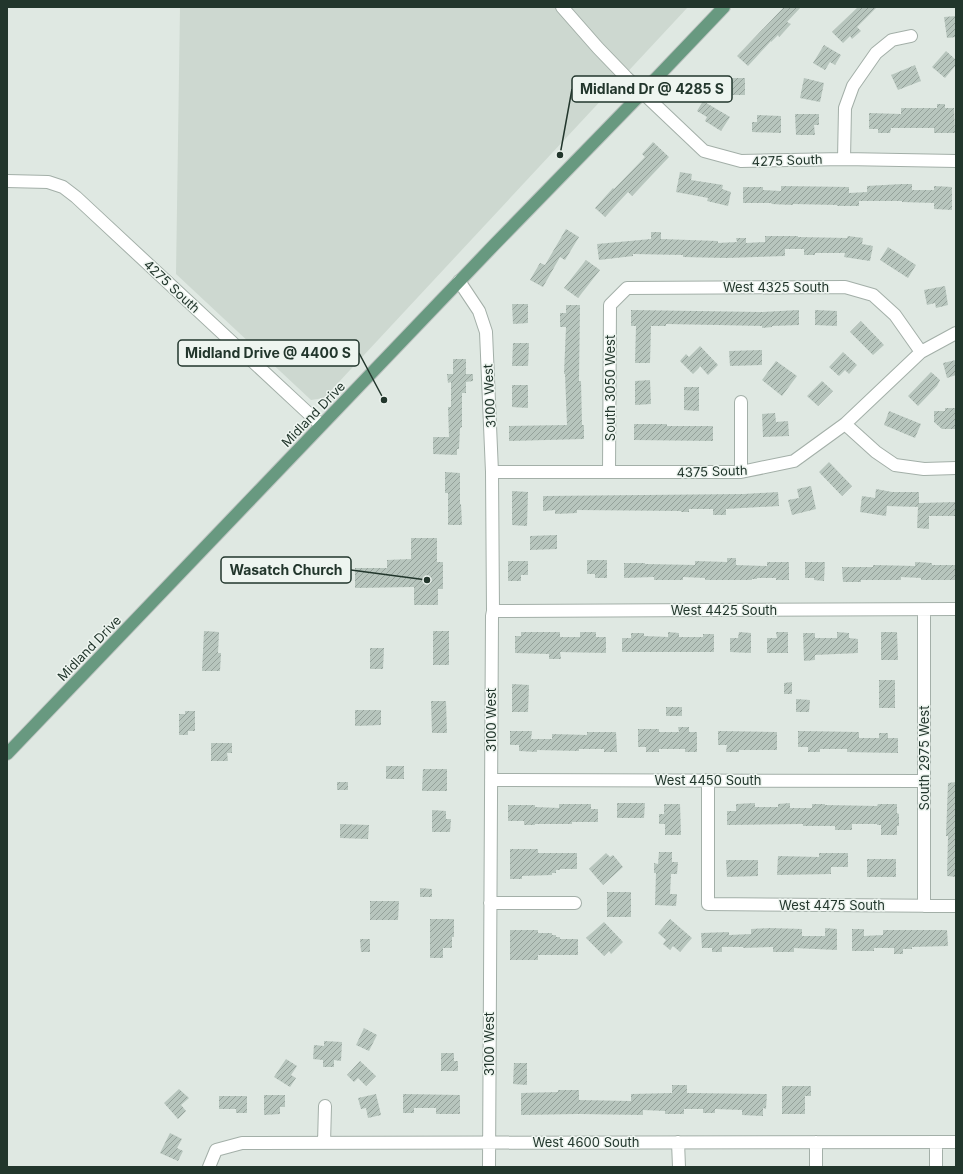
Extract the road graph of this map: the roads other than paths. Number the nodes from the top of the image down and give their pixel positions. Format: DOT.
graph roads {
  1 [pos="562,7"];
  2 [pos="724,7"];
  3 [pos="911,36"];
  4 [pos="643,92"];
  5 [pos="844,159"];
  6 [pos="956,160"];
  7 [pos="7,181"];
  8 [pos="459,281"];
  9 [pos="610,305"];
  10 [pos="956,333"];
  11 [pos="920,352"];
  12 [pos="741,402"];
  13 [pos="845,424"];
  14 [pos="321,425"];
  15 [pos="956,468"];
  16 [pos="492,472"];
  17 [pos="609,472"];
  18 [pos="741,472"];
  19 [pos="956,609"];
  20 [pos="924,610"];
  21 [pos="493,611"];
  22 [pos="7,754"];
  23 [pos="491,780"];
  24 [pos="708,780"];
  25 [pos="924,781"];
  26 [pos="490,903"];
  27 [pos="575,903"];
  28 [pos="924,906"];
  29 [pos="956,906"];
  30 [pos="325,1106"];
  31 [pos="489,1142"];
  32 [pos="678,1142"];
  33 [pos="816,1142"];
  34 [pos="936,1142"];
  35 [pos="956,1142"];
  36 [pos="324,1143"];
  37 [pos="209,1167"];
  38 [pos="489,1167"];
  39 [pos="679,1167"];
  40 [pos="816,1167"];
  41 [pos="936,1167"];
  1 -- 4 [label="street, 4275 South"];
  2 -- 4 [label="main road, Midland Drive"];
  3 -- 5 [label="street"];
  4 -- 5 [label="street, 4275 South"];
  4 -- 8 [label="main road, Midland Drive"];
  5 -- 6 [label="street, 4275 South"];
  7 -- 14 [label="street, 4275 South"];
  8 -- 14 [label="main road, Midland Drive"];
  8 -- 16 [label="street, 3100 West"];
  9 -- 11 [label="street, West 4325 South"];
  9 -- 17 [label="street, South 3050 West"];
  10 -- 11 [label="street, 4375 South"];
  11 -- 13 [label="street, 4375 South"];
  12 -- 18 [label="street"];
  13 -- 15 [label="street"];
  13 -- 18 [label="street, 4375 South"];
  14 -- 22 [label="main road, Midland Drive"];
  16 -- 17 [label="street, 4375 South"];
  16 -- 21 [label="street, 3100 West"];
  17 -- 18 [label="street, 4375 South"];
  19 -- 20 [label="street, West 4425 South"];
  20 -- 21 [label="street, West 4425 South"];
  20 -- 25 [label="street, South 2975 West"];
  21 -- 23 [label="street, 3100 West"];
  23 -- 24 [label="street, West 4450 South"];
  23 -- 26 [label="street, 3100 West"];
  24 -- 25 [label="street, West 4450 South"];
  24 -- 28 [label="street, West 4475 South"];
  25 -- 28 [label="street, South 2975 West"];
  26 -- 27 [label="street"];
  26 -- 31 [label="street, 3100 West"];
  28 -- 29 [label="street, West 4475 South"];
  30 -- 36 [label="street"];
  31 -- 32 [label="street, West 4600 South"];
  31 -- 36 [label="street, West 4600 South"];
  31 -- 38 [label="street, 3100 West"];
  32 -- 33 [label="street, West 4600 South"];
  32 -- 39 [label="street"];
  33 -- 34 [label="street, West 4600 South"];
  33 -- 40 [label="street"];
  34 -- 35 [label="street, West 4600 South"];
  34 -- 41 [label="street"];
  36 -- 37 [label="street, West 4600 South"];
}
